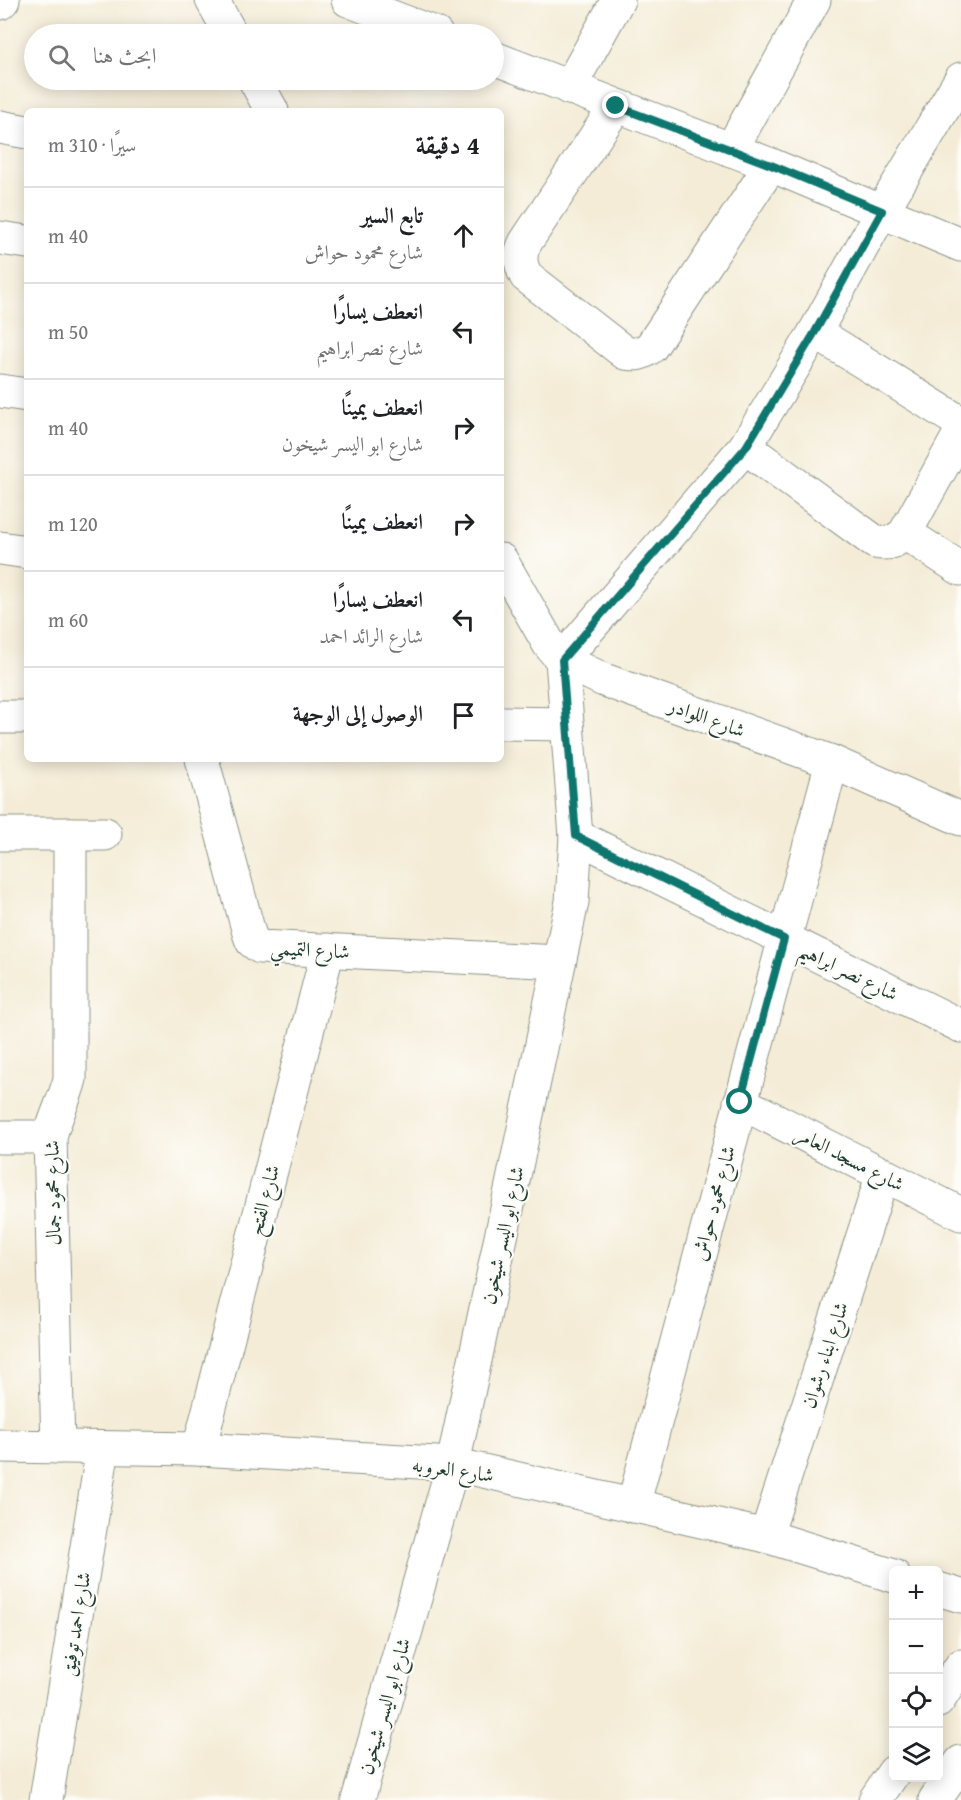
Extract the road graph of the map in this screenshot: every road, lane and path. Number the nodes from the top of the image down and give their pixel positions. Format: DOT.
graph roads {
  1 [pos="212,0"];
  2 [pos="348,0"];
  3 [pos="618,0"];
  4 [pos="814,0"];
  5 [pos="225,24"];
  6 [pos="410,24"];
  7 [pos="504,62"];
  8 [pos="961,79"];
  9 [pos="569,88"];
  10 [pos="260,90"];
  11 [pos="616,106"];
  12 [pos="270,108"];
  13 [pos="0,127"];
  14 [pos="24,131"];
  15 [pos="731,150"];
  16 [pos="771,165"];
  17 [pos="882,211"];
  18 [pos="0,238"];
  19 [pos="24,242"];
  20 [pos="961,245"];
  21 [pos="815,332"];
  22 [pos="0,391"];
  23 [pos="24,395"];
  24 [pos="961,423"];
  25 [pos="961,432"];
  26 [pos="746,447"];
  27 [pos="905,533"];
  28 [pos="0,548"];
  29 [pos="24,552"];
  30 [pos="504,569"];
  31 [pos="961,569"];
  32 [pos="562,660"];
  33 [pos="0,717"];
  34 [pos="24,717"];
  35 [pos="504,723"];
  36 [pos="567,724"];
  37 [pos="203,762"];
  38 [pos="832,762"];
  39 [pos="961,819"];
  40 [pos="0,834"];
  41 [pos="70,834"];
  42 [pos="105,834"];
  43 [pos="576,836"];
  44 [pos="784,939"];
  45 [pos="328,950"];
  46 [pos="559,962"];
  47 [pos="961,1026"];
  48 [pos="740,1102"];
  49 [pos="0,1137"];
  50 [pos="50,1137"];
  51 [pos="883,1174"];
  52 [pos="961,1214"];
  53 [pos="0,1446"];
  54 [pos="58,1447"];
  55 [pos="103,1448"];
  56 [pos="199,1449"];
  57 [pos="453,1464"];
  58 [pos="633,1506"];
  59 [pos="766,1536"];
  60 [pos="889,1574"];
  61 [pos="943,1590"];
  62 [pos="961,1596"];
  63 [pos="961,1666"];
  64 [pos="943,1695"];
  65 [pos="961,1762"];
  66 [pos="889,1779"];
  67 [pos="46,1800"];
  68 [pos="358,1800"];
  69 [pos="875,1800"];
  70 [pos="935,1800"];
  1 -- 5 [label="street"];
  2 -- 6 [label="street"];
  3 -- 9 [label="street"];
  4 -- 15 [label="street"];
  7 -- 9 [label="street"];
  8 -- 17 [label="street"];
  9 -- 11 [label="street"];
  10 -- 12 [label="street"];
  11 -- 15 [label="street"];
  11 -- 16 [label="street"];
  13 -- 14 [label="street"];
  15 -- 16 [label="street"];
  16 -- 17 [label="street"];
  17 -- 20 [label="street"];
  17 -- 21 [label="street"];
  18 -- 19 [label="street"];
  21 -- 24 [label="street"];
  21 -- 26 [label="street"];
  22 -- 23 [label="street"];
  25 -- 27 [label="street"];
  26 -- 27 [label="street"];
  26 -- 32 [label="street"];
  27 -- 31 [label="street"];
  28 -- 29 [label="street"];
  30 -- 32 [label="street, شارع اللوادر"];
  32 -- 36 [label="street, شارع ابو اليسر شيخون"];
  32 -- 38 [label="street, شارع اللوادر"];
  33 -- 34 [label="street"];
  35 -- 36 [label="street"];
  36 -- 43 [label="street, شارع ابو اليسر شيخون"];
  37 -- 45 [label="street, شارع التميمي"];
  38 -- 39 [label="street, شارع اللوادر"];
  38 -- 44 [label="street, شارع محمود حواش"];
  40 -- 41 [label="street"];
  41 -- 42 [label="street"];
  41 -- 50 [label="street, شارع محمود جمال"];
  43 -- 44 [label="street, شارع نصر ابراهيم"];
  43 -- 46 [label="street, شارع ابو اليسر شيخون"];
  44 -- 47 [label="street, شارع نصر ابراهيم"];
  44 -- 48 [label="street, شارع محمود حواش"];
  45 -- 46 [label="street, شارع التميمي"];
  45 -- 56 [label="street, شارع الفتح"];
  46 -- 57 [label="street, شارع ابو اليسر شيخون"];
  48 -- 51 [label="street, شارع مسجد العامر"];
  48 -- 58 [label="street, شارع محمود حواش"];
  49 -- 50 [label="street"];
  50 -- 54 [label="street, شارع محمود جمال"];
  51 -- 52 [label="street, شارع مسجد العامر"];
  51 -- 59 [label="street, شارع ابناء رشوان"];
  53 -- 54 [label="street, شارع العروبه"];
  54 -- 55 [label="street, شارع العروبه"];
  55 -- 56 [label="street, شارع العروبه"];
  55 -- 67 [label="street, شارع احمد توفيق"];
  56 -- 57 [label="street, شارع العروبه"];
  57 -- 58 [label="street, شارع العروبه"];
  57 -- 68 [label="street, شارع ابو اليسر شيخون"];
  58 -- 59 [label="street, شارع العروبه"];
  59 -- 60 [label="street, شارع العروبه"];
  61 -- 62 [label="street"];
  63 -- 64 [label="street"];
  65 -- 70 [label="street"];
  66 -- 69 [label="street"];
}
